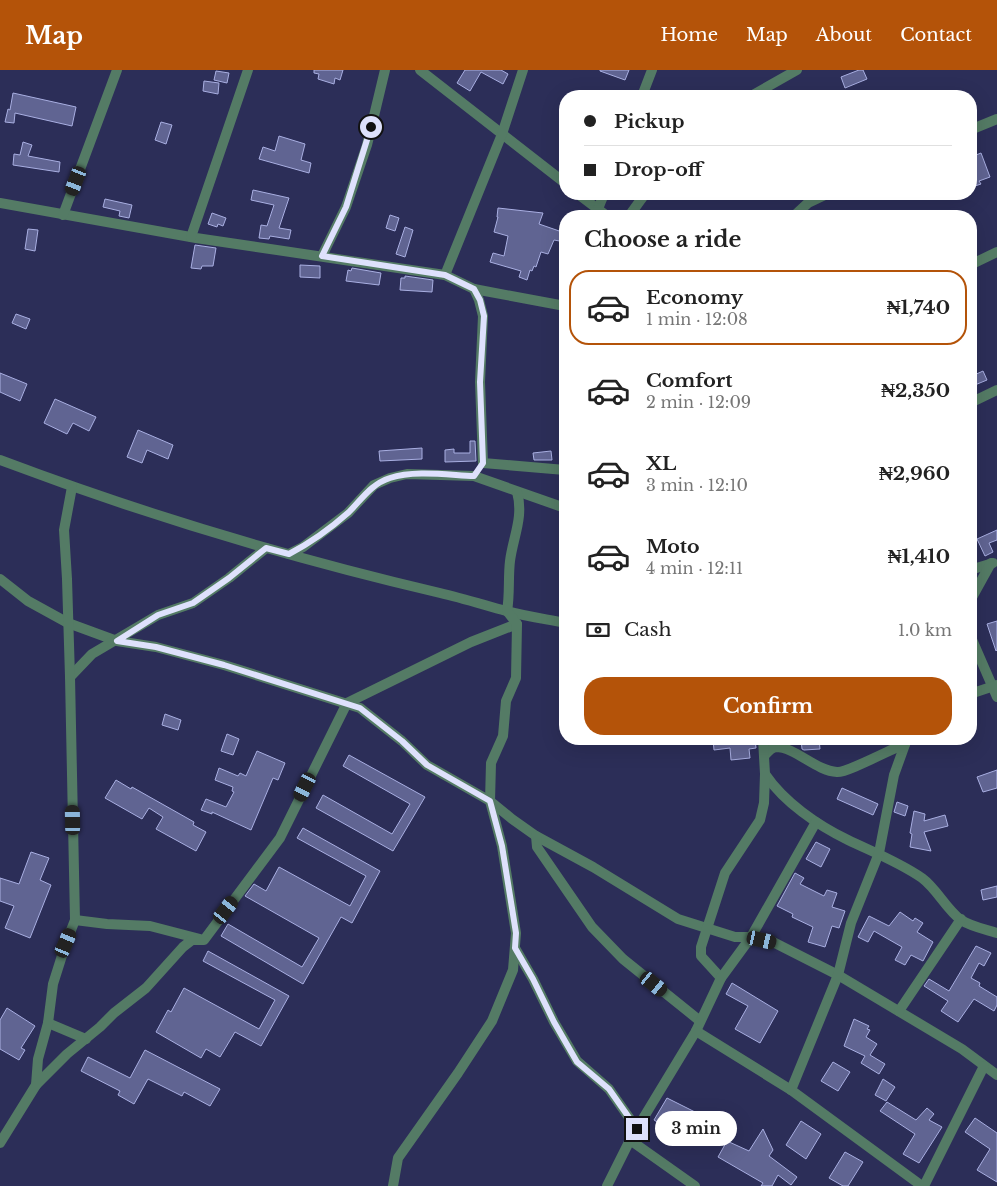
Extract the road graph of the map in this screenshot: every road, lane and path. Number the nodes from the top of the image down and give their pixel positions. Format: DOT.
graph roads {
  1 [pos="117,70"];
  2 [pos="248,70"];
  3 [pos="386,70"];
  4 [pos="420,70"];
  5 [pos="523,70"];
  6 [pos="652,70"];
  7 [pos="797,70"];
  8 [pos="644,90"];
  9 [pos="762,90"];
  10 [pos="997,119"];
  11 [pos="977,127"];
  12 [pos="502,134"];
  13 [pos="559,178"];
  14 [pos="586,200"];
  15 [pos="602,200"];
  16 [pos="814,200"];
  17 [pos="0,203"];
  18 [pos="598,209"];
  19 [pos="800,210"];
  20 [pos="63,215"];
  21 [pos="191,237"];
  22 [pos="997,252"];
  23 [pos="322,256"];
  24 [pos="977,261"];
  25 [pos="445,275"];
  26 [pos="474,289"];
  27 [pos="559,305"];
  28 [pos="997,390"];
  29 [pos="977,400"];
  30 [pos="0,460"];
  31 [pos="483,463"];
  32 [pos="559,469"];
  33 [pos="474,476"];
  34 [pos="72,487"];
  35 [pos="518,492"];
  36 [pos="559,506"];
  37 [pos="266,548"];
  38 [pos="289,554"];
  39 [pos="994,562"];
  40 [pos="977,568"];
  41 [pos="0,579"];
  42 [pos="977,590"];
  43 [pos="507,611"];
  44 [pos="559,622"];
  45 [pos="68,623"];
  46 [pos="517,624"];
  47 [pos="117,641"];
  48 [pos="977,649"];
  49 [pos="70,677"];
  50 [pos="995,686"];
  51 [pos="977,692"];
  52 [pos="997,697"];
  53 [pos="347,703"];
  54 [pos="763,745"];
  55 [pos="898,745"];
  56 [pos="905,745"];
  57 [pos="764,756"];
  58 [pos="765,774"];
  59 [pos="490,801"];
  60 [pos="816,822"];
  61 [pos="536,836"];
  62 [pos="879,853"];
  63 [pos="961,919"];
  64 [pos="75,920"];
  65 [pos="706,928"];
  66 [pos="997,933"];
  67 [pos="751,937"];
  68 [pos="204,940"];
  69 [pos="515,948"];
  70 [pos="838,975"];
  71 [pos="721,978"];
  72 [pos="899,1011"];
  73 [pos="48,1023"];
  74 [pos="698,1026"];
  75 [pos="86,1039"];
  76 [pos="984,1066"];
  77 [pos="997,1076"];
  78 [pos="36,1085"];
  79 [pos="791,1090"];
  80 [pos="637,1129"];
  81 [pos="630,1140"];
  82 [pos="0,1143"];
  83 [pos="393,1186"];
  84 [pos="607,1186"];
  85 [pos="695,1186"];
  86 [pos="923,1186"];
  1 -- 20 [label="street"];
  2 -- 21 [label="street"];
  3 -- 23 [label="street"];
  4 -- 12 [label="street"];
  5 -- 12 [label="street"];
  6 -- 8 [label="street"];
  7 -- 9 [label="street"];
  10 -- 11 [label="street"];
  12 -- 13 [label="street"];
  12 -- 25 [label="street"];
  14 -- 18 [label="street"];
  15 -- 18 [label="street"];
  16 -- 19 [label="street"];
  17 -- 20 [label="street"];
  20 -- 21 [label="street"];
  21 -- 23 [label="street"];
  22 -- 24 [label="street"];
  23 -- 25 [label="street"];
  25 -- 26 [label="street"];
  26 -- 27 [label="street"];
  26 -- 31 [label="street"];
  28 -- 29 [label="street"];
  30 -- 34 [label="street"];
  31 -- 32 [label="street"];
  31 -- 33 [label="street"];
  33 -- 35 [label="street"];
  33 -- 38 [label="street"];
  34 -- 37 [label="street"];
  34 -- 45 [label="street"];
  35 -- 36 [label="street"];
  35 -- 43 [label="street"];
  37 -- 38 [label="street"];
  37 -- 47 [label="street"];
  38 -- 43 [label="street"];
  39 -- 40 [label="street"];
  39 -- 42 [label="street"];
  41 -- 45 [label="street"];
  43 -- 44 [label="street"];
  43 -- 46 [label="street"];
  45 -- 47 [label="street"];
  45 -- 49 [label="street"];
  46 -- 53 [label="street"];
  46 -- 59 [label="street"];
  47 -- 49 [label="street"];
  47 -- 53 [label="street"];
  48 -- 50 [label="street"];
  49 -- 64 [label="street"];
  50 -- 51 [label="street"];
  50 -- 52 [label="street"];
  53 -- 59 [label="street"];
  53 -- 68 [label="street"];
  54 -- 57 [label="street"];
  55 -- 57 [label="street"];
  56 -- 62 [label="street"];
  57 -- 58 [label="street"];
  58 -- 60 [label="street"];
  58 -- 65 [label="street"];
  59 -- 61 [label="street"];
  59 -- 69 [label="street"];
  60 -- 62 [label="street"];
  60 -- 67 [label="street"];
  61 -- 65 [label="street"];
  61 -- 74 [label="street"];
  62 -- 63 [label="street"];
  62 -- 70 [label="street"];
  63 -- 66 [label="street"];
  63 -- 72 [label="street"];
  64 -- 68 [label="street"];
  64 -- 73 [label="street"];
  65 -- 67 [label="street"];
  65 -- 71 [label="street"];
  67 -- 70 [label="street"];
  67 -- 71 [label="street"];
  68 -- 75 [label="street"];
  69 -- 80 [label="street"];
  69 -- 83 [label="street"];
  70 -- 72 [label="street"];
  70 -- 79 [label="street"];
  71 -- 74 [label="street"];
  72 -- 76 [label="street"];
  73 -- 75 [label="street"];
  73 -- 78 [label="street"];
  74 -- 79 [label="street"];
  74 -- 80 [label="street"];
  75 -- 78 [label="street"];
  76 -- 77 [label="street"];
  76 -- 86 [label="street"];
  78 -- 82 [label="street"];
  79 -- 86 [label="street"];
  80 -- 81 [label="street"];
  81 -- 84 [label="street"];
  81 -- 85 [label="street"];
}
